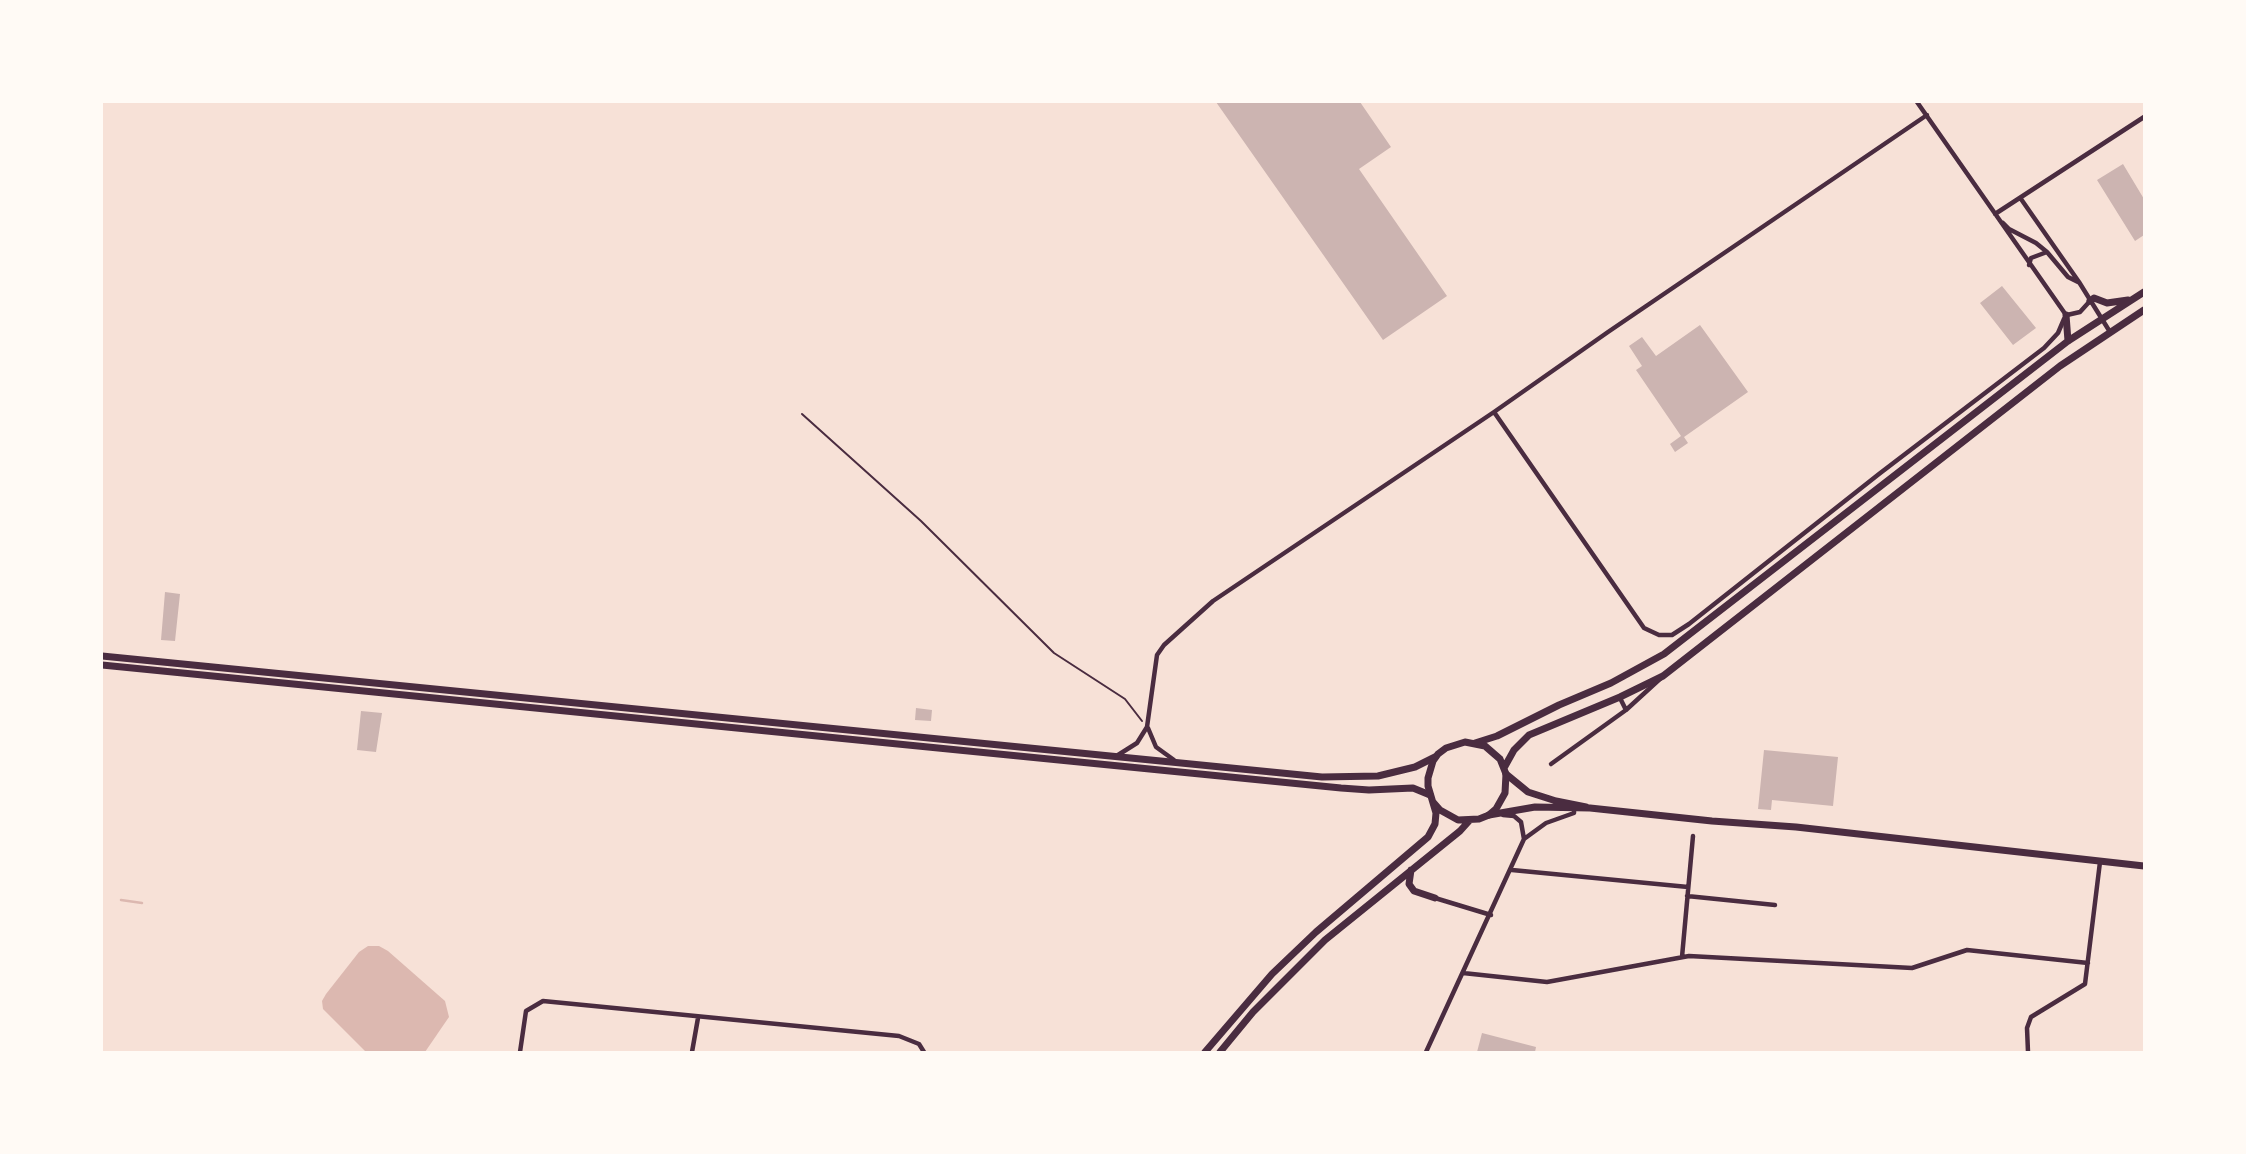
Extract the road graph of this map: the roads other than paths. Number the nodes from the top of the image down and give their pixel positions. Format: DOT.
graph roads {
  1 [pos="1917,102"];
  2 [pos="1927,115"];
  3 [pos="2144,117"];
  4 [pos="2021,199"];
  5 [pos="1995,214"];
  6 [pos="2047,252"];
  7 [pos="2029,265"];
  8 [pos="2079,282"];
  9 [pos="2144,292"];
  10 [pos="2132,300"];
  11 [pos="2091,301"];
  12 [pos="2144,310"];
  13 [pos="2066,315"];
  14 [pos="2102,319"];
  15 [pos="2110,332"];
  16 [pos="2068,341"];
  17 [pos="1494,412"];
  18 [pos="102,656"];
  19 [pos="102,665"];
  20 [pos="1663,676"];
  21 [pos="484,694"];
  22 [pos="1620,697"];
  23 [pos="483,703"];
  24 [pos="1626,710"];
  25 [pos="1147,727"];
  26 [pos="1475,743"];
  27 [pos="961,746"];
  28 [pos="1042,749"];
  29 [pos="1438,754"];
  30 [pos="1112,756"];
  31 [pos="1041,758"];
  32 [pos="1181,763"];
  33 [pos="1551,764"];
  34 [pos="1505,771"];
  35 [pos="1432,798"];
  36 [pos="1590,808"];
  37 [pos="1574,810"];
  38 [pos="1489,815"];
  39 [pos="1469,821"];
  40 [pos="1693,836"];
  41 [pos="1524,839"];
  42 [pos="2101,861"];
  43 [pos="2144,866"];
  44 [pos="1412,869"];
  45 [pos="1512,870"];
  46 [pos="1688,887"];
  47 [pos="1687,896"];
  48 [pos="1435,898"];
  49 [pos="1775,905"];
  50 [pos="1491,915"];
  51 [pos="1682,957"];
  52 [pos="2088,963"];
  53 [pos="1464,973"];
  54 [pos="698,1018"];
  55 [pos="1429,1051"];
  56 [pos="520,1052"];
  57 [pos="692,1052"];
  58 [pos="923,1052"];
  59 [pos="1205,1052"];
  60 [pos="1220,1052"];
  61 [pos="2028,1052"];
  1 -- 2 [label="street"];
  2 -- 5 [label="street"];
  2 -- 17 [label="street"];
  3 -- 4 [label="street"];
  4 -- 5 [label="street"];
  4 -- 8 [label="street"];
  5 -- 6 [label="street"];
  5 -- 7 [label="street"];
  6 -- 7 [label="street"];
  6 -- 8 [label="street"];
  7 -- 13 [label="street"];
  8 -- 11 [label="street"];
  9 -- 10 [label="main road"];
  10 -- 11 [label="main road"];
  10 -- 14 [label="main road"];
  11 -- 13 [label="street"];
  11 -- 14 [label="street"];
  12 -- 15 [label="main road"];
  13 -- 16 [label="main road"];
  13 -- 17 [label="street"];
  14 -- 15 [label="street"];
  14 -- 16 [label="main road"];
  15 -- 20 [label="main road"];
  16 -- 26 [label="main road"];
  17 -- 25 [label="street"];
  18 -- 21 [label="main road"];
  19 -- 23 [label="main road"];
  20 -- 22 [label="main road"];
  20 -- 24 [label="street"];
  21 -- 23 [label="street"];
  21 -- 27 [label="main road"];
  22 -- 24 [label="street"];
  22 -- 34 [label="main road"];
  23 -- 27 [label="main road"];
  24 -- 33 [label="street"];
  25 -- 30 [label="street"];
  25 -- 32 [label="street"];
  26 -- 29 [label="main road"];
  26 -- 34 [label="main road"];
  27 -- 28 [label="main road"];
  27 -- 31 [label="main road"];
  28 -- 30 [label="main road"];
  28 -- 31 [label="main road"];
  29 -- 32 [label="main road"];
  29 -- 35 [label="main road"];
  30 -- 32 [label="main road"];
  31 -- 35 [label="main road"];
  34 -- 36 [label="main road"];
  34 -- 38 [label="main road"];
  35 -- 39 [label="main road"];
  35 -- 59 [label="main road"];
  36 -- 37 [label="main road"];
  36 -- 42 [label="main road"];
  37 -- 38 [label="main road"];
  37 -- 41 [label="street"];
  38 -- 39 [label="main road"];
  38 -- 41 [label="street"];
  39 -- 44 [label="main road"];
  40 -- 46 [label="street"];
  41 -- 45 [label="street"];
  42 -- 43 [label="main road"];
  42 -- 52 [label="street"];
  44 -- 48 [label="main road"];
  44 -- 60 [label="main road"];
  45 -- 46 [label="street"];
  45 -- 50 [label="street"];
  46 -- 47 [label="street"];
  47 -- 49 [label="street"];
  47 -- 51 [label="street"];
  48 -- 50 [label="street"];
  50 -- 53 [label="street"];
  51 -- 52 [label="street"];
  51 -- 53 [label="street"];
  52 -- 61 [label="street"];
  53 -- 55 [label="street"];
  54 -- 56 [label="street"];
  54 -- 57 [label="street"];
  54 -- 58 [label="street"];
}
